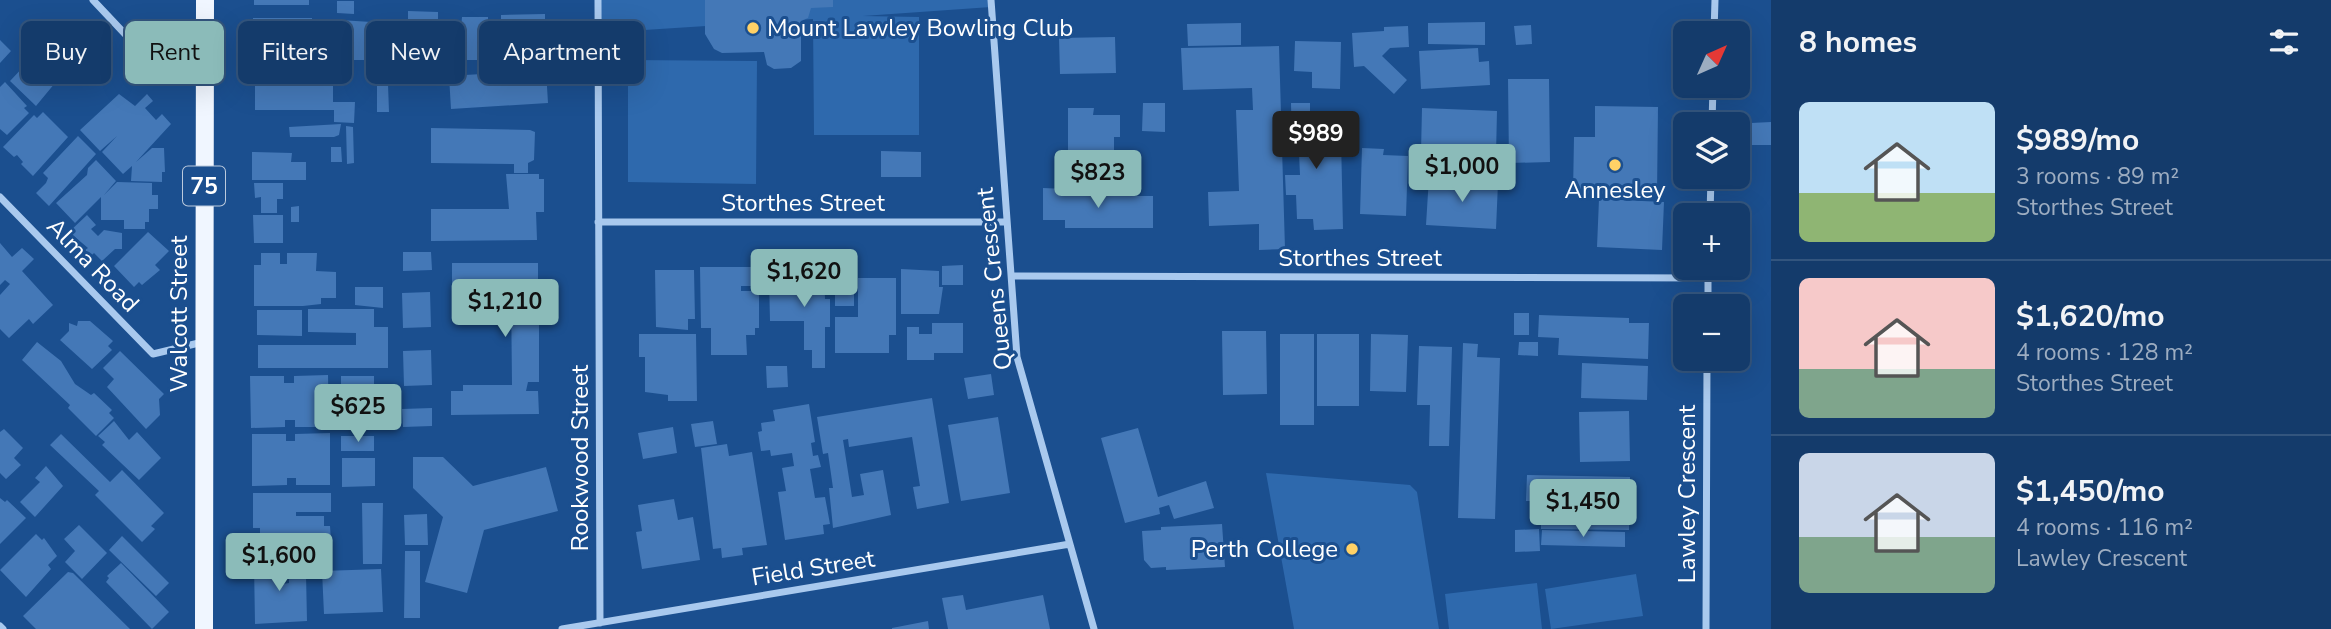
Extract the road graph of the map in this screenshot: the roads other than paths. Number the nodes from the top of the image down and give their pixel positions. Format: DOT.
graph roads {
  1 [pos="93,0"];
  2 [pos="205,0"];
  3 [pos="598,0"];
  4 [pos="991,0"];
  5 [pos="1715,0"];
  6 [pos="205,21"];
  7 [pos="1714,21"];
  8 [pos="125,34"];
  9 [pos="205,84"];
  10 [pos="0,197"];
  11 [pos="598,222"];
  12 [pos="1007,222"];
  13 [pos="1012,276"];
  14 [pos="1673,278"];
  15 [pos="203,342"];
  16 [pos="1707,371"];
  17 [pos="1070,544"];
  18 [pos="600,623"];
  19 [pos="204,629"];
  20 [pos="562,629"];
  21 [pos="1094,629"];
  22 [pos="1706,629"];
  1 -- 8 [label="street"];
  2 -- 6 [label="main road, Walcott Street / 75"];
  3 -- 11 [label="street, Rookwood Street"];
  4 -- 12 [label="street, Queens Crescent"];
  5 -- 7 [label="street"];
  9 -- 15 [label="main road, Walcott Street / 75"];
  10 -- 15 [label="street, Alma Road"];
  11 -- 12 [label="street, Storthes Street"];
  11 -- 18 [label="street, Rookwood Street"];
  12 -- 13 [label="street, Queens Crescent"];
  13 -- 14 [label="street, Storthes Street"];
  13 -- 17 [label="street, Queens Crescent"];
  15 -- 19 [label="main road, Walcott Street / 75"];
  16 -- 22 [label="street, Lawley Crescent"];
  17 -- 18 [label="street, Field Street"];
  17 -- 21 [label="street, Queens Crescent"];
  18 -- 20 [label="street, Field Street"];
}
